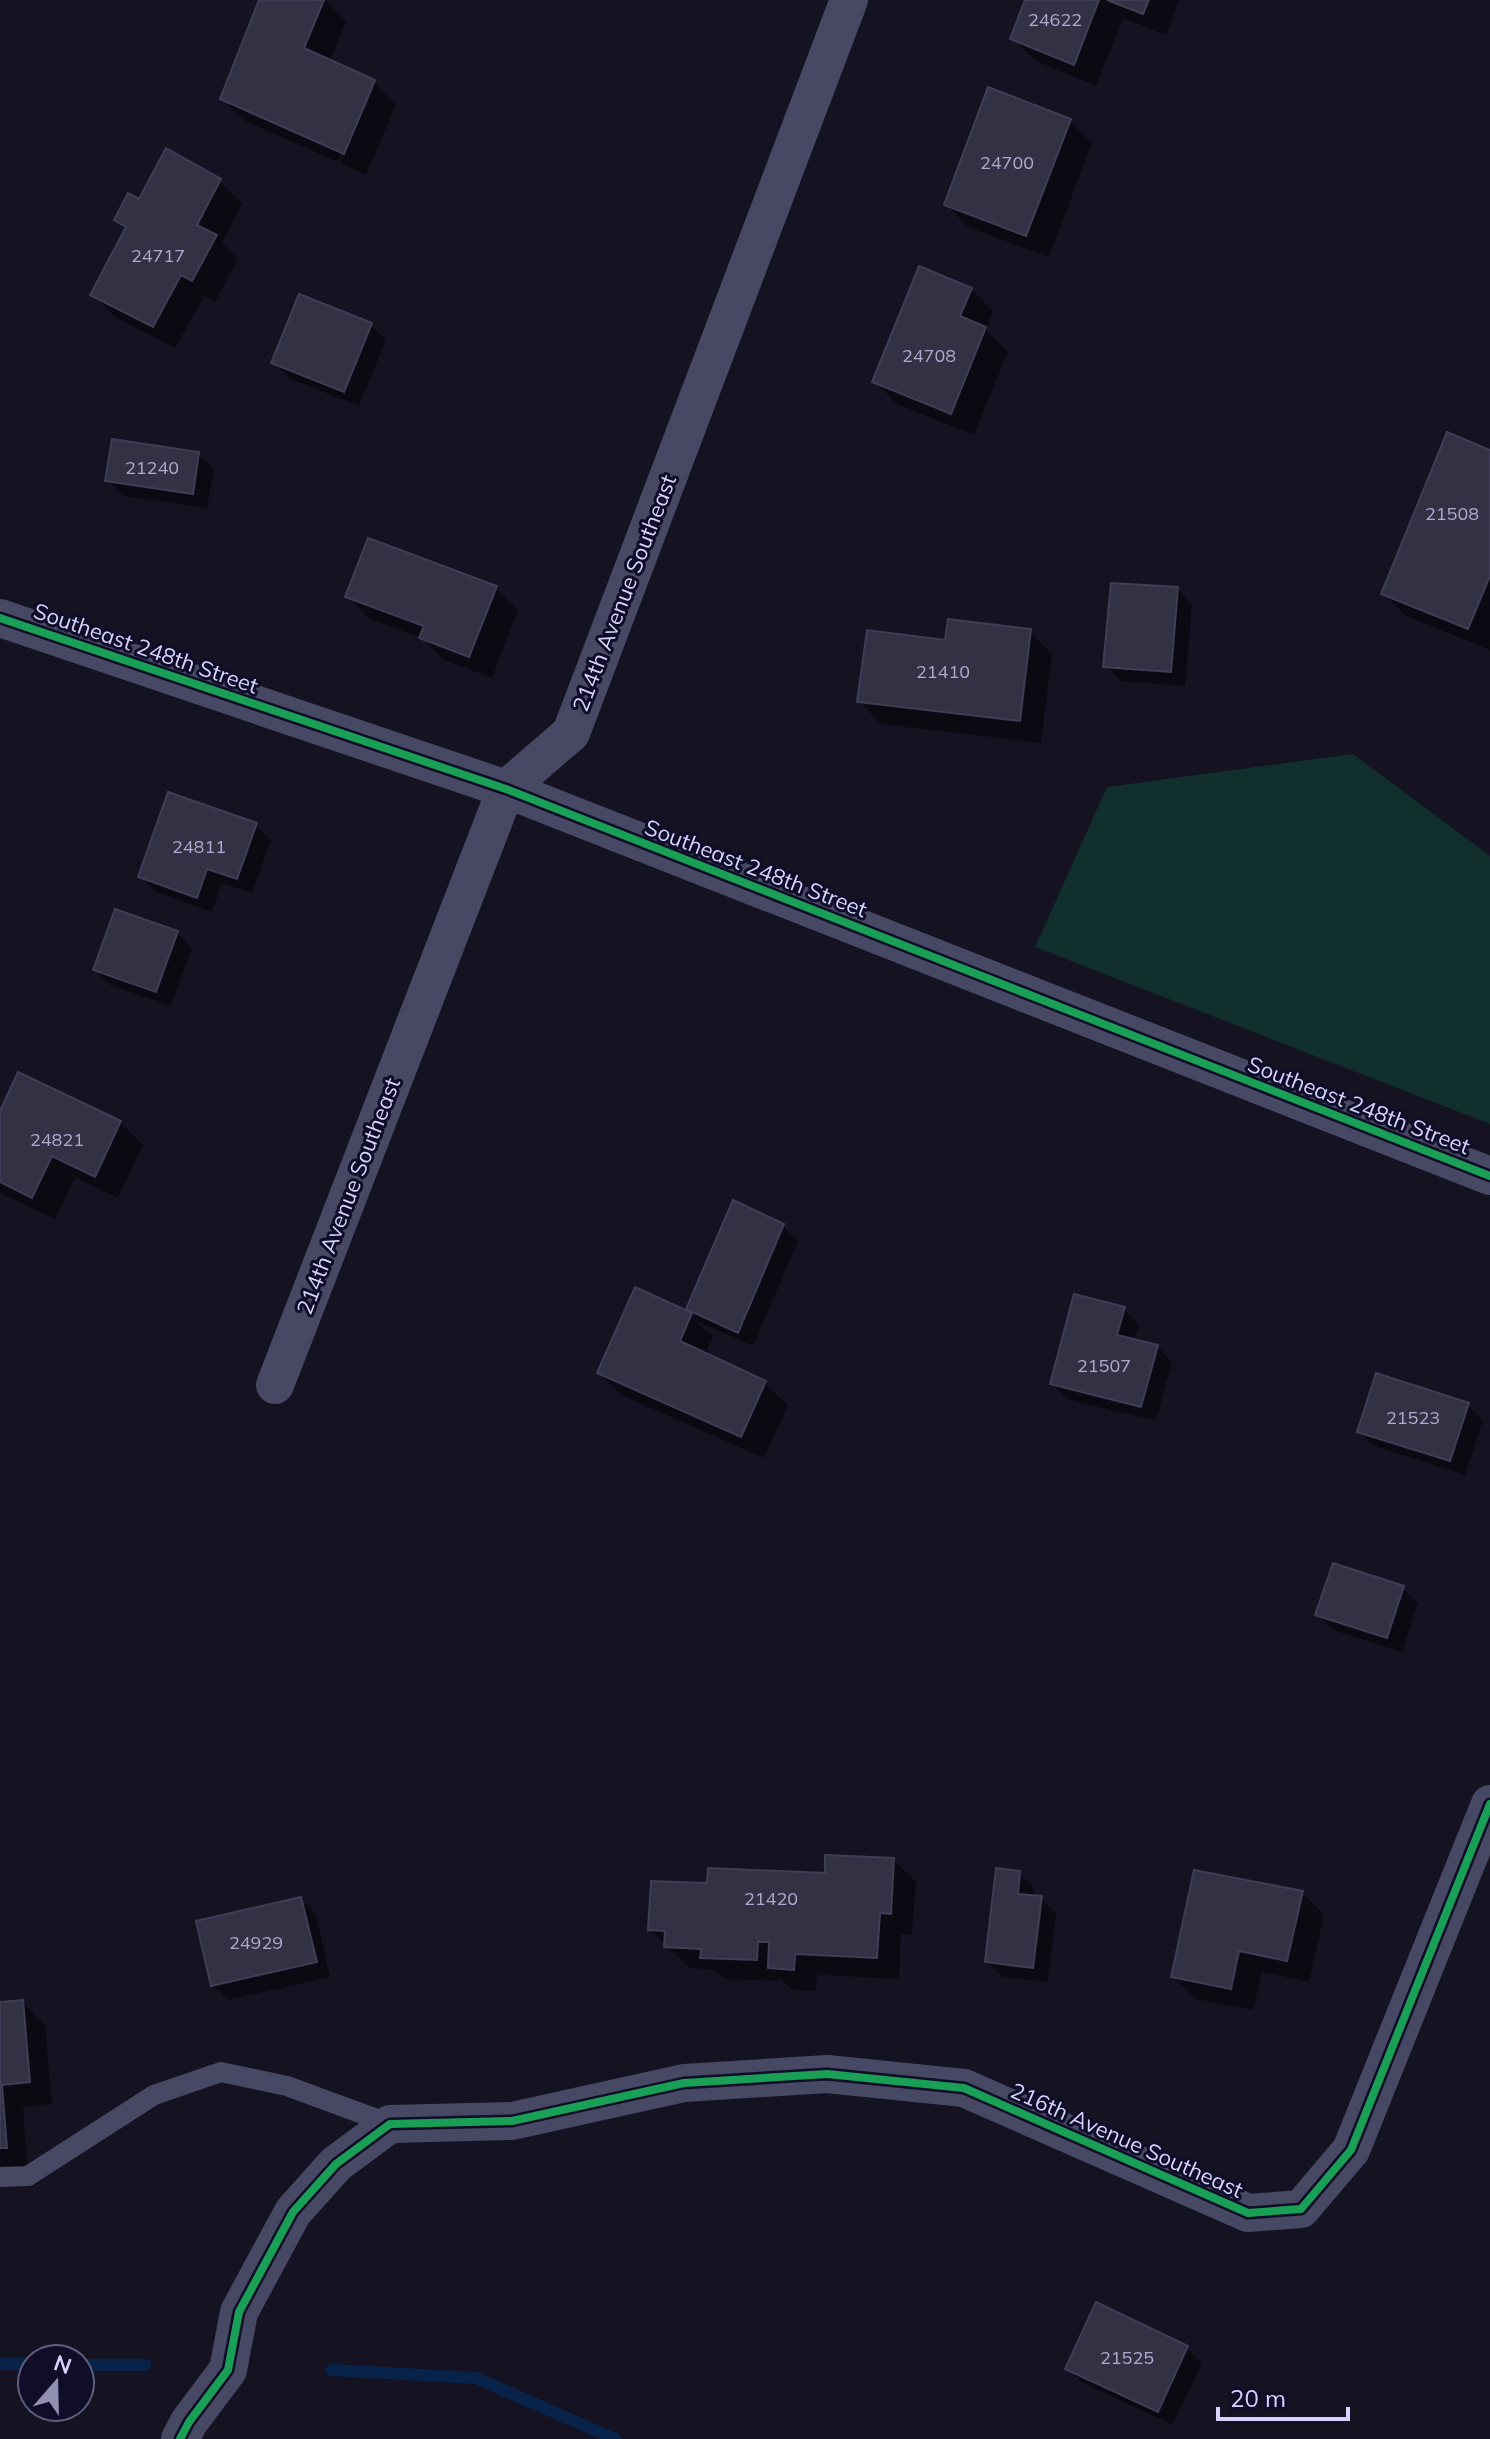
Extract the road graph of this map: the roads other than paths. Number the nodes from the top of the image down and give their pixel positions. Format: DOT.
graph roads {
  1 [pos="849,0"];
  2 [pos="0,618"];
  3 [pos="506,789"];
  4 [pos="1490,1176"];
  5 [pos="275,1385"];
  6 [pos="1490,1804"];
  7 [pos="390,2124"];
  8 [pos="0,2177"];
  9 [pos="180,2439"];
  1 -- 3 [label="street, 214th Avenue Southeast"];
  2 -- 3 [label="street, Southeast 248th Street"];
  3 -- 4 [label="street, Southeast 248th Street"];
  3 -- 5 [label="street, 214th Avenue Southeast"];
  6 -- 7 [label="street, 216th Avenue Southeast"];
  7 -- 8 [label="lane"];
  7 -- 9 [label="street"];
}
